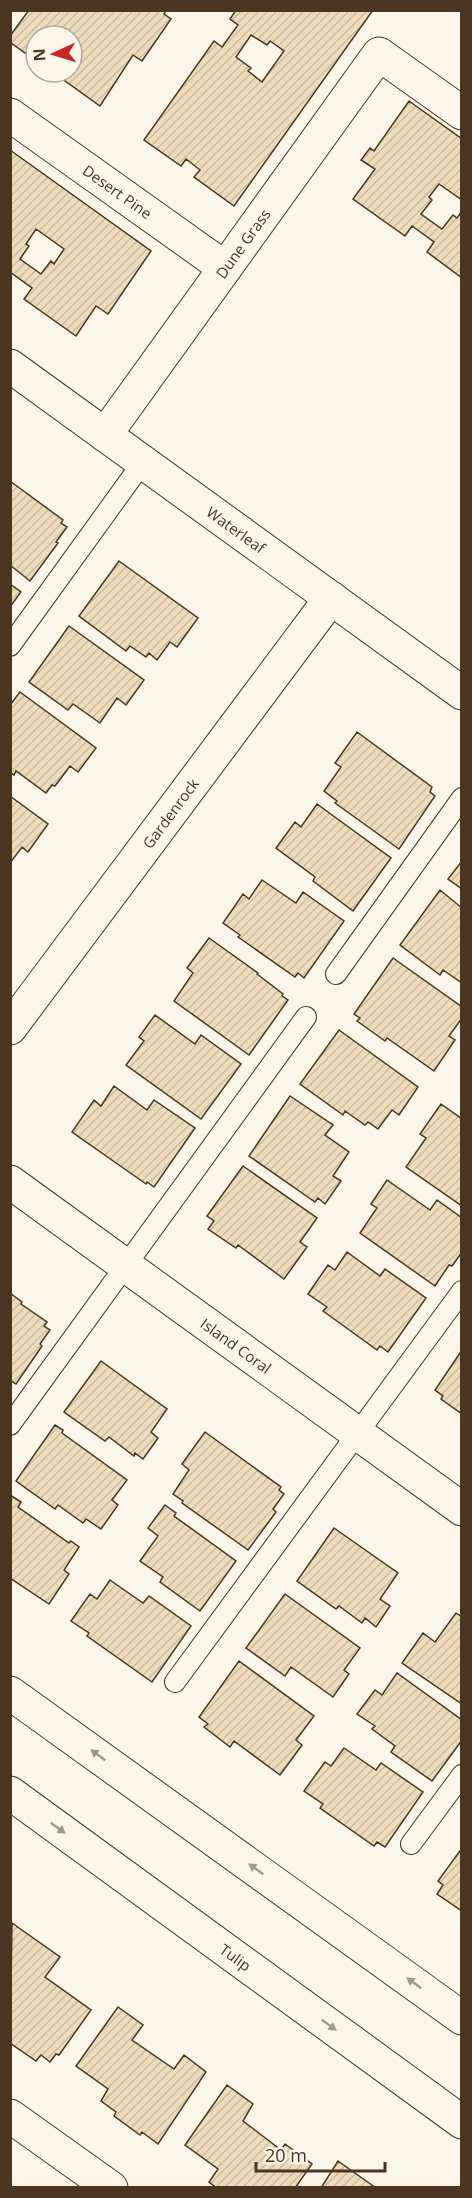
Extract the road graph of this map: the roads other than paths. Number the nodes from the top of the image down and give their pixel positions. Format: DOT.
graph roads {
  1 [pos="462,113"];
  2 [pos="10,115"];
  3 [pos="225,268"];
  4 [pos="10,366"];
  5 [pos="105,435"];
  6 [pos="143,462"];
  7 [pos="331,598"];
  8 [pos="10,646"];
  9 [pos="462,693"];
  10 [pos="462,798"];
  11 [pos="336,974"];
  12 [pos="306,1017"];
  13 [pos="10,1028"];
  14 [pos="10,1182"];
  15 [pos="125,1265"];
  16 [pos="462,1291"];
  17 [pos="10,1425"];
  18 [pos="358,1434"];
  19 [pos="462,1509"];
  20 [pos="175,1682"];
  21 [pos="10,1693"];
  22 [pos="462,1775"];
  23 [pos="10,1793"];
  24 [pos="411,1844"];
  25 [pos="462,2018"];
  26 [pos="10,2116"];
  27 [pos="462,2122"];
  28 [pos="111,2187"];
  1 -- 3 [label="street, Dune Grass"];
  2 -- 3 [label="street, Desert Pine"];
  3 -- 5 [label="street, Dune Grass"];
  4 -- 5 [label="street, Waterleaf"];
  5 -- 6 [label="street, Waterleaf"];
  6 -- 7 [label="street, Waterleaf"];
  6 -- 8 [label="lane"];
  7 -- 9 [label="street, Waterleaf"];
  7 -- 13 [label="street, Gardenrock"];
  10 -- 11 [label="lane"];
  12 -- 15 [label="lane"];
  14 -- 15 [label="street, Island Coral"];
  15 -- 17 [label="lane"];
  15 -- 18 [label="street, Island Coral"];
  16 -- 18 [label="lane"];
  18 -- 19 [label="street, Island Coral"];
  18 -- 20 [label="lane"];
  25 -- 21 [label="street, one-way"];
  22 -- 24 [label="lane"];
  23 -- 27 [label="street, Tulip, one-way"];
  26 -- 28 [label="street"];
}
